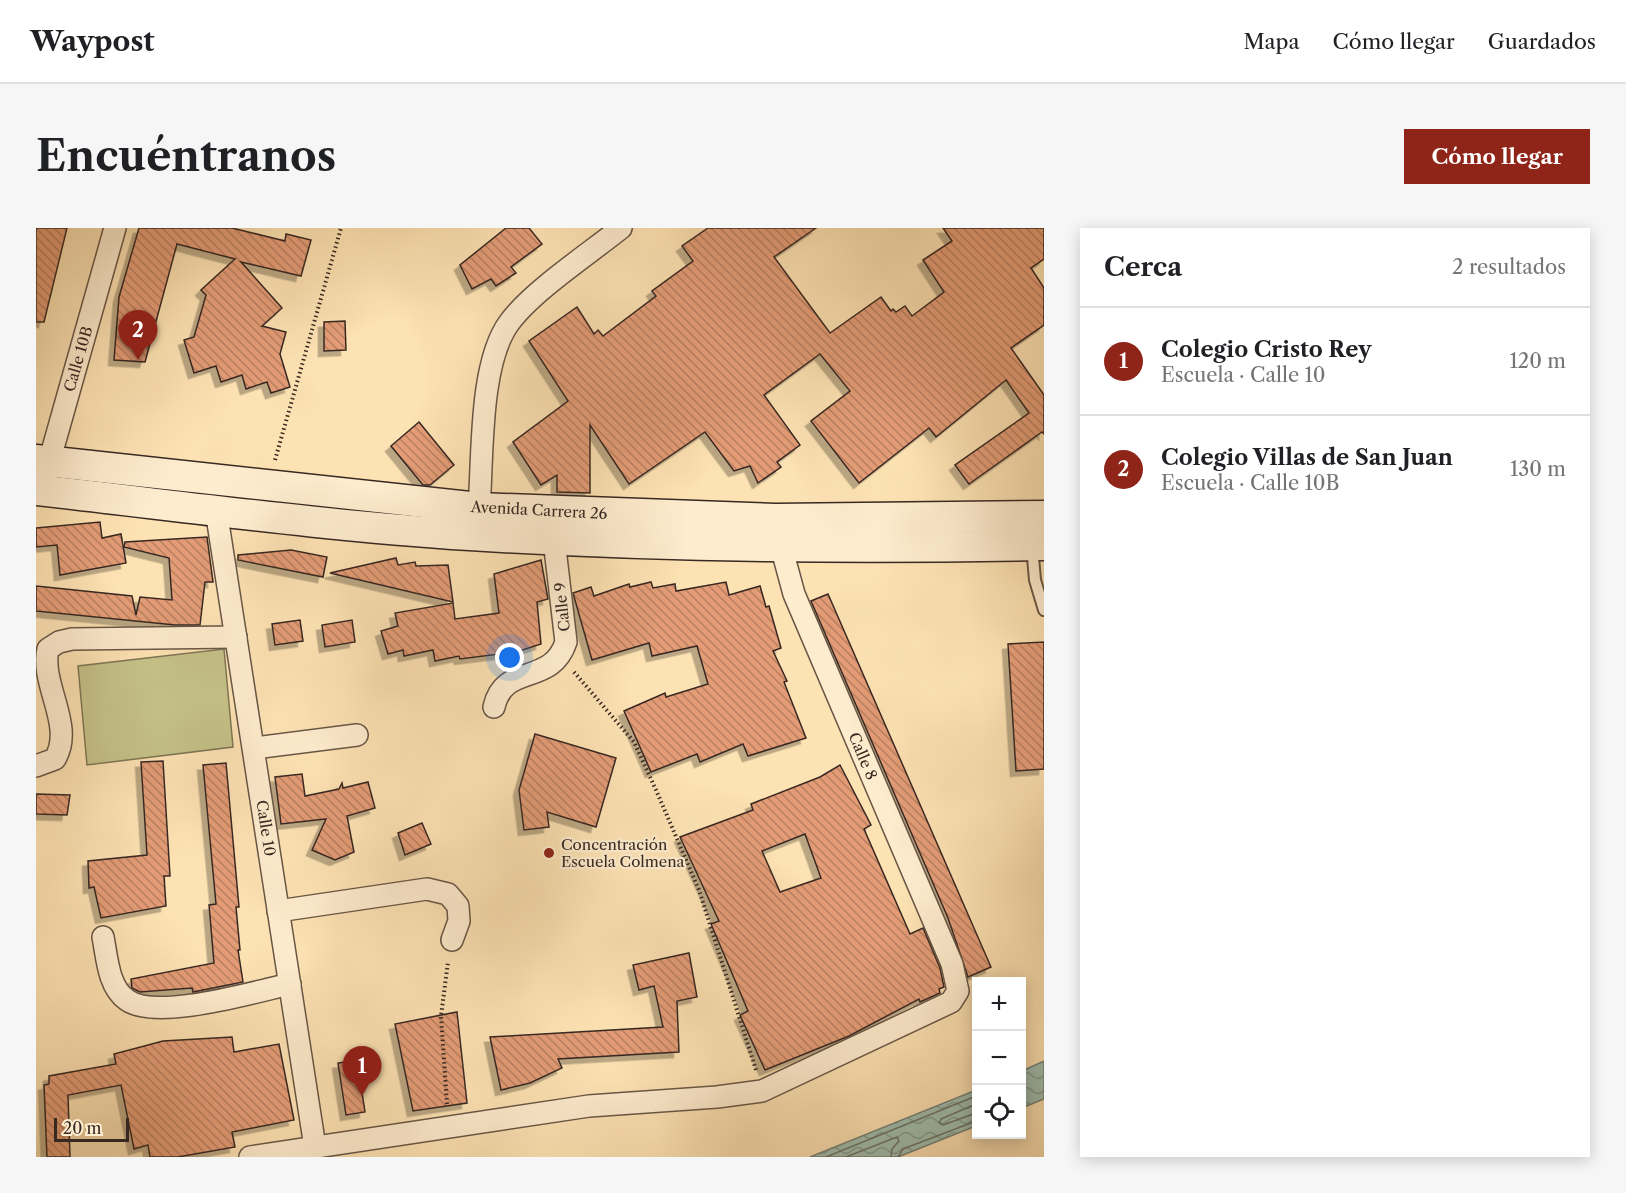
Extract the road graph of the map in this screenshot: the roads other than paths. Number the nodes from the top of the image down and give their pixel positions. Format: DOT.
graph roads {
  1 [pos="115,228"];
  2 [pos="621,228"];
  3 [pos="43,461"];
  4 [pos="39,491"];
  5 [pos="479,508"];
  6 [pos="216,510"];
  7 [pos="1044,516"];
  8 [pos="778,533"];
  9 [pos="554,540"];
  10 [pos="1038,545"];
  11 [pos="1044,610"];
  12 [pos="236,637"];
  13 [pos="494,707"];
  14 [pos="357,735"];
  15 [pos="254,748"];
  16 [pos="36,766"];
  17 [pos="279,911"];
  18 [pos="103,937"];
  19 [pos="452,940"];
  20 [pos="290,984"];
  21 [pos="315,1146"];
  22 [pos="250,1157"];
  1 -- 3 [label="street, Calle 10B"];
  2 -- 5 [label="street"];
  3 -- 4 [label="street, Calle 10B"];
  3 -- 5 [label="main road, Avenida Carrera 26"];
  4 -- 6 [label="main road, Avenida Carrera 26"];
  5 -- 8 [label="main road, Avenida Carrera 26"];
  6 -- 9 [label="main road, Avenida Carrera 26"];
  6 -- 12 [label="street, Calle 10"];
  7 -- 8 [label="main road, Avenida Carrera 26"];
  8 -- 9 [label="main road, Avenida Carrera 26"];
  8 -- 10 [label="main road, Avenida Carrera 26"];
  8 -- 21 [label="street, Calle 8"];
  9 -- 13 [label="street, Calle 9"];
  10 -- 11 [label="lane"];
  12 -- 15 [label="street, Calle 10"];
  12 -- 16 [label="street"];
  14 -- 15 [label="street"];
  15 -- 17 [label="street, Calle 10"];
  17 -- 19 [label="street"];
  17 -- 20 [label="street, Calle 10"];
  18 -- 20 [label="street"];
  20 -- 21 [label="street, Calle 10"];
  21 -- 22 [label="street"];
}
